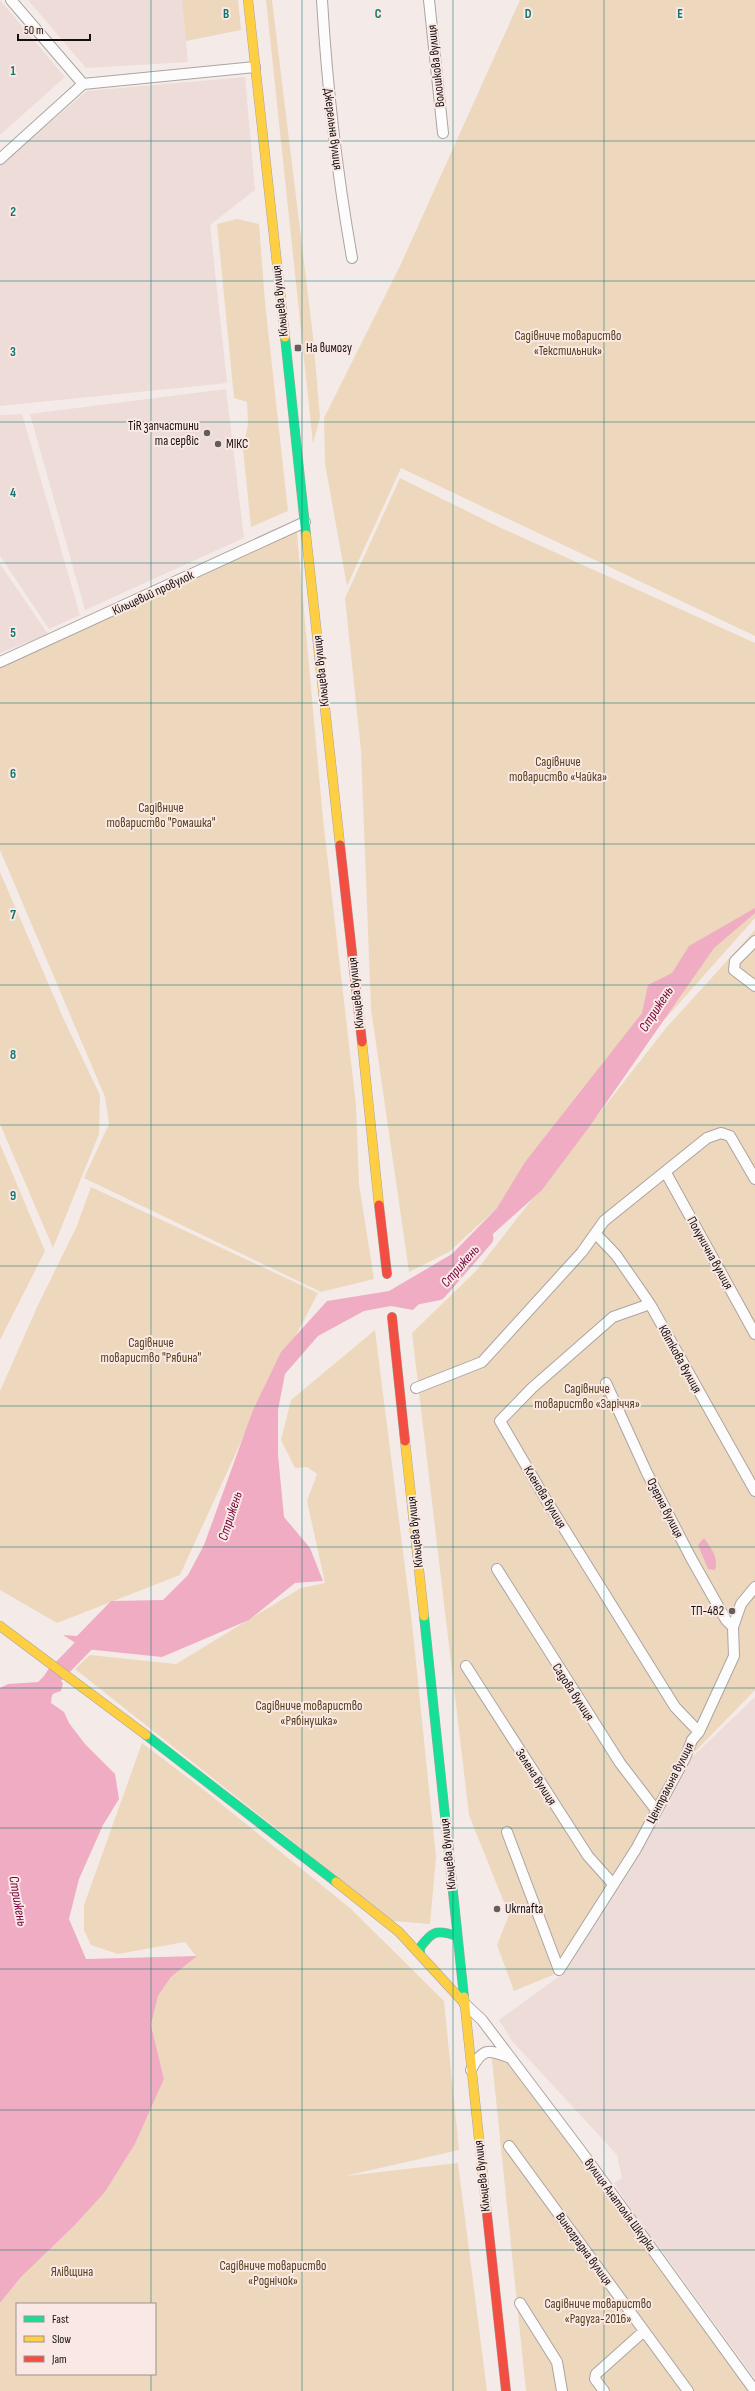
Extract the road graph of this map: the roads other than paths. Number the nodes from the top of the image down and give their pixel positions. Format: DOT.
graph roads {
  1 [pos="11,0"];
  2 [pos="248,0"];
  3 [pos="322,0"];
  4 [pos="429,0"];
  5 [pos="255,67"];
  6 [pos="83,84"];
  7 [pos="443,133"];
  8 [pos="0,159"];
  9 [pos="352,258"];
  10 [pos="304,522"];
  11 [pos="0,662"];
  12 [pos="755,941"];
  13 [pos="755,986"];
  14 [pos="666,1173"];
  15 [pos="755,1179"];
  16 [pos="596,1234"];
  17 [pos="387,1274"];
  18 [pos="650,1304"];
  19 [pos="392,1318"];
  20 [pos="755,1334"];
  21 [pos="606,1383"];
  22 [pos="416,1388"];
  23 [pos="755,1491"];
  24 [pos="497,1569"];
  25 [pos="755,1587"];
  26 [pos="0,1626"];
  27 [pos="733,1628"];
  28 [pos="466,1666"];
  29 [pos="698,1732"];
  30 [pos="656,1810"];
  31 [pos="507,1832"];
  32 [pos="613,1884"];
  33 [pos="399,1932"];
  34 [pos="428,1935"];
  35 [pos="457,1936"];
  36 [pos="420,1952"];
  37 [pos="465,2004"];
  38 [pos="511,2058"];
  39 [pos="471,2079"];
  40 [pos="509,2146"];
  41 [pos="520,2303"];
  42 [pos="644,2331"];
  43 [pos="506,2391"];
  44 [pos="562,2391"];
  45 [pos="604,2391"];
  46 [pos="688,2391"];
  47 [pos="755,2391"];
  1 -- 6 [label="street"];
  2 -- 5 [label="main road, Кільцева вулиця"];
  3 -- 9 [label="street, Джерельна вулиця"];
  4 -- 7 [label="street, Волошкова вулиця"];
  5 -- 6 [label="street"];
  5 -- 10 [label="main road, Кільцева вулиця"];
  6 -- 8 [label="street"];
  10 -- 11 [label="street, Кільцевий провулок"];
  10 -- 17 [label="main road, Кільцева вулиця"];
  12 -- 13 [label="street"];
  14 -- 15 [label="street"];
  14 -- 16 [label="street"];
  14 -- 20 [label="street, Полунична вулиця"];
  16 -- 18 [label="street, Квіткова вулиця"];
  16 -- 22 [label="street"];
  18 -- 23 [label="street, Квіткова вулиця"];
  18 -- 29 [label="street, Кленова вулиця"];
  19 -- 35 [label="main road, Кільцева вулиця"];
  21 -- 27 [label="street, Озерна вулиця"];
  24 -- 30 [label="street, Садова вулиця"];
  25 -- 27 [label="street, Центральна вулиця"];
  26 -- 33 [label="main road"];
  27 -- 29 [label="street, Центральна вулиця"];
  28 -- 32 [label="street, Зелена вулиця"];
  29 -- 30 [label="street, Центральна вулиця"];
  30 -- 32 [label="street, Центральна вулиця"];
  31 -- 32 [label="street, Центральна вулиця"];
  33 -- 34 [label="main road"];
  33 -- 36 [label="main road"];
  34 -- 35 [label="main road"];
  34 -- 36 [label="main road"];
  35 -- 37 [label="main road, Кільцева вулиця"];
  36 -- 37 [label="main road"];
  37 -- 38 [label="street, вулиця Анатолія Шкурка"];
  37 -- 39 [label="main road, Кільцева вулиця"];
  38 -- 39 [label="street"];
  38 -- 47 [label="street, вулиця Анатолія Шкурка"];
  39 -- 43 [label="main road, Кільцева вулиця"];
  40 -- 42 [label="street, Виноградна вулиця"];
  41 -- 44 [label="street"];
  42 -- 45 [label="street"];
  42 -- 46 [label="street, Виноградна вулиця"];
}
